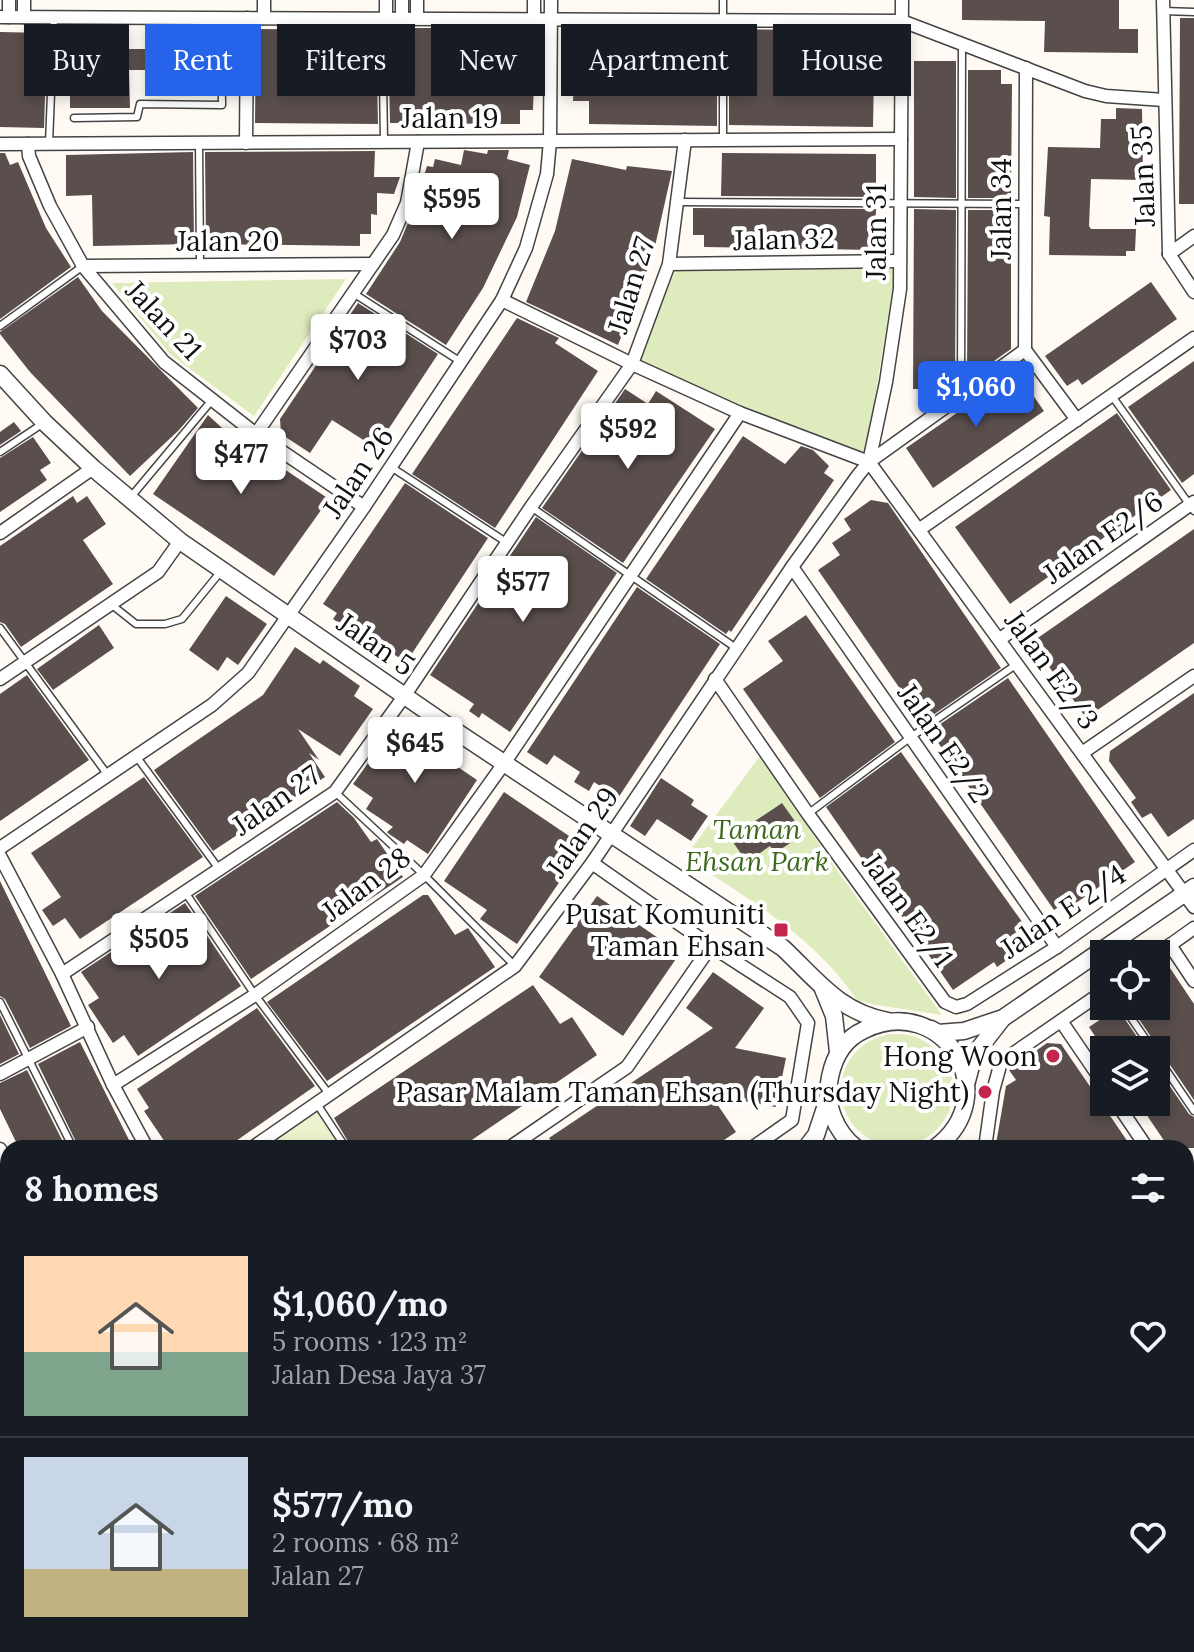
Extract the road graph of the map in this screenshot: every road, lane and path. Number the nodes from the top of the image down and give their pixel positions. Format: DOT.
graph roads {
  1 [pos="9,0"];
  2 [pos="24,0"];
  3 [pos="264,0"];
  4 [pos="386,0"];
  5 [pos="402,0"];
  6 [pos="417,0"];
  7 [pos="534,0"];
  8 [pos="551,0"];
  9 [pos="723,0"];
  10 [pos="902,0"];
  11 [pos="1163,6"];
  12 [pos="1194,12"];
  13 [pos="4,17"];
  14 [pos="24,17"];
  15 [pos="54,17"];
  16 [pos="221,18"];
  17 [pos="247,18"];
  18 [pos="264,18"];
  19 [pos="384,18"];
  20 [pos="402,18"];
  21 [pos="417,18"];
  22 [pos="534,19"];
  23 [pos="551,19"];
  24 [pos="723,20"];
  25 [pos="902,21"];
  26 [pos="962,42"];
  27 [pos="1026,68"];
  28 [pos="1164,100"];
  29 [pos="74,118"];
  30 [pos="901,139"];
  31 [pos="685,140"];
  32 [pos="723,140"];
  33 [pos="550,141"];
  34 [pos="384,142"];
  35 [pos="418,142"];
  36 [pos="199,143"];
  37 [pos="246,143"];
  38 [pos="0,144"];
  39 [pos="28,144"];
  40 [pos="49,144"];
  41 [pos="677,202"];
  42 [pos="900,203"];
  43 [pos="962,203"];
  44 [pos="1025,204"];
  45 [pos="1194,236"];
  46 [pos="1169,254"];
  47 [pos="900,261"];
  48 [pos="373,264"];
  49 [pos="669,264"];
  50 [pos="200,265"];
  51 [pos="83,266"];
  52 [pos="1194,292"];
  53 [pos="353,293"];
  54 [pos="502,300"];
  55 [pos="0,326"];
  56 [pos="1194,338"];
  57 [pos="1025,350"];
  58 [pos="461,362"];
  59 [pos="632,364"];
  60 [pos="1,378"];
  61 [pos="961,394"];
  62 [pos="1112,396"];
  63 [pos="212,400"];
  64 [pos="740,413"];
  65 [pos="1077,420"];
  66 [pos="44,422"];
  67 [pos="256,434"];
  68 [pos="0,452"];
  69 [pos="869,462"];
  70 [pos="391,467"];
  71 [pos="93,468"];
  72 [pos="129,500"];
  73 [pos="1193,506"];
  74 [pos="364,507"];
  75 [pos="531,507"];
  76 [pos="920,529"];
  77 [pos="0,533"];
  78 [pos="180,541"];
  79 [pos="509,544"];
  80 [pos="792,567"];
  81 [pos="222,570"];
  82 [pos="630,574"];
  83 [pos="111,605"];
  84 [pos="287,615"];
  85 [pos="0,628"];
  86 [pos="1000,639"];
  87 [pos="736,648"];
  88 [pos="26,661"];
  89 [pos="1017,664"];
  90 [pos="1194,676"];
  91 [pos="0,679"];
  92 [pos="715,679"];
  93 [pos="405,695"];
  94 [pos="911,737"];
  95 [pos="1082,753"];
  96 [pos="136,755"];
  97 [pos="505,762"];
  98 [pos="107,774"];
  99 [pos="335,792"];
  100 [pos="808,814"];
  101 [pos="612,834"];
  102 [pos="0,848"];
  103 [pos="1194,850"];
  104 [pos="0,856"];
  105 [pos="592,863"];
  106 [pos="219,869"];
  107 [pos="1166,869"];
  108 [pos="424,875"];
  109 [pos="185,892"];
  110 [pos="1191,896"];
  111 [pos="1193,930"];
  112 [pos="1170,945"];
  113 [pos="711,946"];
  114 [pos="1057,947"];
  115 [pos="515,966"];
  116 [pos="62,974"];
  117 [pos="1194,981"];
  118 [pos="822,987"];
  119 [pos="255,995"];
  120 [pos="1090,1001"];
  121 [pos="0,1002"];
  122 [pos="956,1007"];
  123 [pos="1003,1018"];
  124 [pos="888,1021"];
  125 [pos="1061,1021"];
  126 [pos="88,1027"];
  127 [pos="926,1027"];
  128 [pos="838,1052"];
  129 [pos="29,1058"];
  130 [pos="1090,1063"];
  131 [pos="0,1074"];
  132 [pos="1170,1076"];
  133 [pos="967,1082"];
  134 [pos="113,1085"];
  135 [pos="331,1096"];
  136 [pos="828,1098"];
  137 [pos="317,1104"];
  138 [pos="1194,1111"];
  139 [pos="1125,1116"];
  140 [pos="957,1126"];
  141 [pos="69,1140"];
  142 [pos="143,1140"];
  143 [pos="264,1140"];
  144 [pos="341,1140"];
  145 [pos="521,1140"];
  146 [pos="763,1140"];
  147 [pos="812,1140"];
  148 [pos="847,1140"];
  149 [pos="946,1140"];
  150 [pos="958,1140"];
  151 [pos="986,1140"];
  152 [pos="1142,1140"];
  1 -- 13 [label="street"];
  2 -- 14 [label="street"];
  3 -- 18 [label="street"];
  4 -- 19 [label="street"];
  5 -- 20 [label="street"];
  6 -- 21 [label="street"];
  7 -- 22 [label="street"];
  8 -- 23 [label="street, Jalan 26"];
  9 -- 24 [label="lane"];
  10 -- 25 [label="street, Jalan 31"];
  11 -- 12 [label="lane"];
  11 -- 28 [label="street, Jalan 35"];
  13 -- 14 [label="street"];
  14 -- 15 [label="street"];
  15 -- 16 [label="street"];
  15 -- 40 [label="lane"];
  16 -- 17 [label="street"];
  16 -- 29 [label="lane"];
  17 -- 18 [label="street"];
  17 -- 37 [label="street"];
  18 -- 19 [label="street"];
  19 -- 20 [label="street"];
  19 -- 34 [label="lane"];
  20 -- 21 [label="street"];
  21 -- 22 [label="street"];
  22 -- 23 [label="street"];
  23 -- 24 [label="street"];
  23 -- 33 [label="street, Jalan 26"];
  24 -- 25 [label="street"];
  24 -- 32 [label="lane"];
  25 -- 26 [label="street"];
  25 -- 30 [label="street, Jalan 31"];
  26 -- 27 [label="street"];
  26 -- 43 [label="lane"];
  27 -- 28 [label="street"];
  27 -- 44 [label="street, Jalan 34"];
  28 -- 46 [label="street, Jalan 35"];
  30 -- 32 [label="street, Jalan 19"];
  30 -- 42 [label="street, Jalan 31"];
  31 -- 32 [label="street, Jalan 19"];
  31 -- 33 [label="street, Jalan 19"];
  31 -- 41 [label="street, Jalan 27"];
  33 -- 35 [label="street, Jalan 19"];
  33 -- 54 [label="street, Jalan 26"];
  34 -- 35 [label="street, Jalan 19"];
  34 -- 37 [label="street, Jalan 19"];
  35 -- 48 [label="street"];
  36 -- 37 [label="street, Jalan 19"];
  36 -- 40 [label="street, Jalan 19"];
  36 -- 50 [label="lane"];
  38 -- 39 [label="street, Jalan 19"];
  39 -- 40 [label="street, Jalan 19"];
  39 -- 51 [label="street, Jalan 21"];
  41 -- 42 [label="lane"];
  41 -- 49 [label="street, Jalan 27"];
  42 -- 43 [label="lane"];
  42 -- 47 [label="street, Jalan 31"];
  43 -- 44 [label="lane"];
  43 -- 61 [label="lane"];
  44 -- 57 [label="street, Jalan 34"];
  45 -- 46 [label="street"];
  46 -- 52 [label="street"];
  47 -- 49 [label="street, Jalan 32"];
  47 -- 69 [label="street, Jalan 31"];
  48 -- 50 [label="street, Jalan 20"];
  48 -- 53 [label="street"];
  49 -- 59 [label="street, Jalan 27"];
  50 -- 51 [label="street, Jalan 20"];
  51 -- 55 [label="lane"];
  51 -- 63 [label="street, Jalan 21"];
  53 -- 58 [label="lane"];
  53 -- 67 [label="street"];
  54 -- 58 [label="street, Jalan 26"];
  54 -- 59 [label="street"];
  56 -- 62 [label="street"];
  57 -- 61 [label="street"];
  57 -- 65 [label="street"];
  58 -- 70 [label="street, Jalan 26"];
  59 -- 64 [label="street"];
  59 -- 75 [label="street, Jalan 27"];
  60 -- 66 [label="street, Jalan 5"];
  61 -- 69 [label="street"];
  62 -- 65 [label="street"];
  62 -- 73 [label="lane"];
  63 -- 67 [label="street, Jalan 21"];
  63 -- 72 [label="lane"];
  64 -- 69 [label="street"];
  64 -- 82 [label="street, Jalan 28"];
  65 -- 76 [label="street"];
  66 -- 68 [label="lane"];
  66 -- 71 [label="street, Jalan 5"];
  67 -- 74 [label="street, Jalan 21"];
  69 -- 76 [label="street, Jalan E2/3"];
  69 -- 80 [label="street, Jalan 29"];
  70 -- 74 [label="street, Jalan 26"];
  70 -- 79 [label="lane"];
  71 -- 72 [label="street, Jalan 5"];
  71 -- 77 [label="street"];
  72 -- 78 [label="street, Jalan 5"];
  73 -- 86 [label="street, Jalan E2/6"];
  74 -- 84 [label="street, Jalan 26"];
  75 -- 79 [label="street, Jalan 27"];
  75 -- 82 [label="lane"];
  76 -- 86 [label="street, Jalan E2/3"];
  78 -- 81 [label="street, Jalan 5"];
  78 -- 83 [label="street"];
  79 -- 93 [label="street, Jalan 27"];
  80 -- 87 [label="street, Jalan 29"];
  80 -- 94 [label="street, Jalan E2/2"];
  81 -- 83 [label="lane"];
  81 -- 84 [label="street, Jalan 5"];
  82 -- 87 [label="lane"];
  82 -- 97 [label="street, Jalan 28"];
  83 -- 88 [label="street"];
  84 -- 93 [label="street, Jalan 5"];
  84 -- 96 [label="street, Jalan 26"];
  85 -- 88 [label="lane"];
  86 -- 89 [label="street, Jalan E2/3"];
  87 -- 92 [label="street, Jalan 29"];
  88 -- 91 [label="street"];
  88 -- 98 [label="lane"];
  89 -- 94 [label="lane"];
  89 -- 95 [label="street, Jalan E2/3"];
  90 -- 95 [label="street"];
  92 -- 100 [label="street, Jalan E2/1"];
  92 -- 101 [label="street, Jalan 29"];
  93 -- 97 [label="street, Jalan 5"];
  93 -- 99 [label="street, Jalan 27"];
  94 -- 100 [label="lane"];
  94 -- 114 [label="street, Jalan E2/2"];
  95 -- 107 [label="street, Jalan E2/3"];
  96 -- 98 [label="street, Jalan 26"];
  96 -- 106 [label="lane"];
  97 -- 101 [label="street, Jalan 5"];
  97 -- 108 [label="street, Jalan 28"];
  98 -- 102 [label="street, Jalan 26"];
  99 -- 106 [label="street, Jalan 27"];
  99 -- 108 [label="lane"];
  100 -- 122 [label="street, Jalan E2/1"];
  101 -- 105 [label="street, Jalan 29"];
  101 -- 118 [label="street, Jalan 5"];
  103 -- 107 [label="street, Jalan E 2/4"];
  104 -- 116 [label="street"];
  105 -- 113 [label="street"];
  105 -- 115 [label="street, Jalan 29"];
  106 -- 109 [label="street, Jalan 27"];
  107 -- 110 [label="street, Jalan E2/3"];
  107 -- 114 [label="street, Jalan E 2/4"];
  108 -- 115 [label="lane"];
  108 -- 119 [label="street, Jalan 28"];
  109 -- 116 [label="street, Jalan 27"];
  109 -- 119 [label="lane"];
  110 -- 123 [label="street"];
  111 -- 112 [label="street"];
  112 -- 117 [label="street"];
  113 -- 145 [label="street"];
  113 -- 146 [label="street"];
  114 -- 122 [label="street, Jalan E 2/4"];
  115 -- 135 [label="street, Jalan 29"];
  116 -- 126 [label="street"];
  118 -- 124 [label="street, Jalan 5"];
  118 -- 128 [label="street, Jalan 5"];
  119 -- 134 [label="street, Jalan 28"];
  119 -- 135 [label="lane"];
  120 -- 125 [label="street"];
  121 -- 129 [label="lane"];
  123 -- 127 [label="street, Jalan 5"];
  123 -- 133 [label="street"];
  124 -- 127 [label="street, Jalan 5"];
  124 -- 128 [label="street"];
  125 -- 130 [label="street"];
  125 -- 151 [label="street"];
  126 -- 129 [label="street"];
  126 -- 134 [label="street"];
  127 -- 133 [label="street"];
  128 -- 136 [label="street"];
  129 -- 131 [label="street"];
  129 -- 141 [label="lane"];
  132 -- 138 [label="lane"];
  133 -- 140 [label="street"];
  134 -- 142 [label="street"];
  135 -- 137 [label="street, Jalan 29"];
  136 -- 147 [label="street"];
  136 -- 148 [label="street"];
  137 -- 143 [label="street, Jalan 29"];
  137 -- 144 [label="lane"];
  139 -- 152 [label="street"];
  140 -- 149 [label="street"];
  140 -- 150 [label="street"];
}
